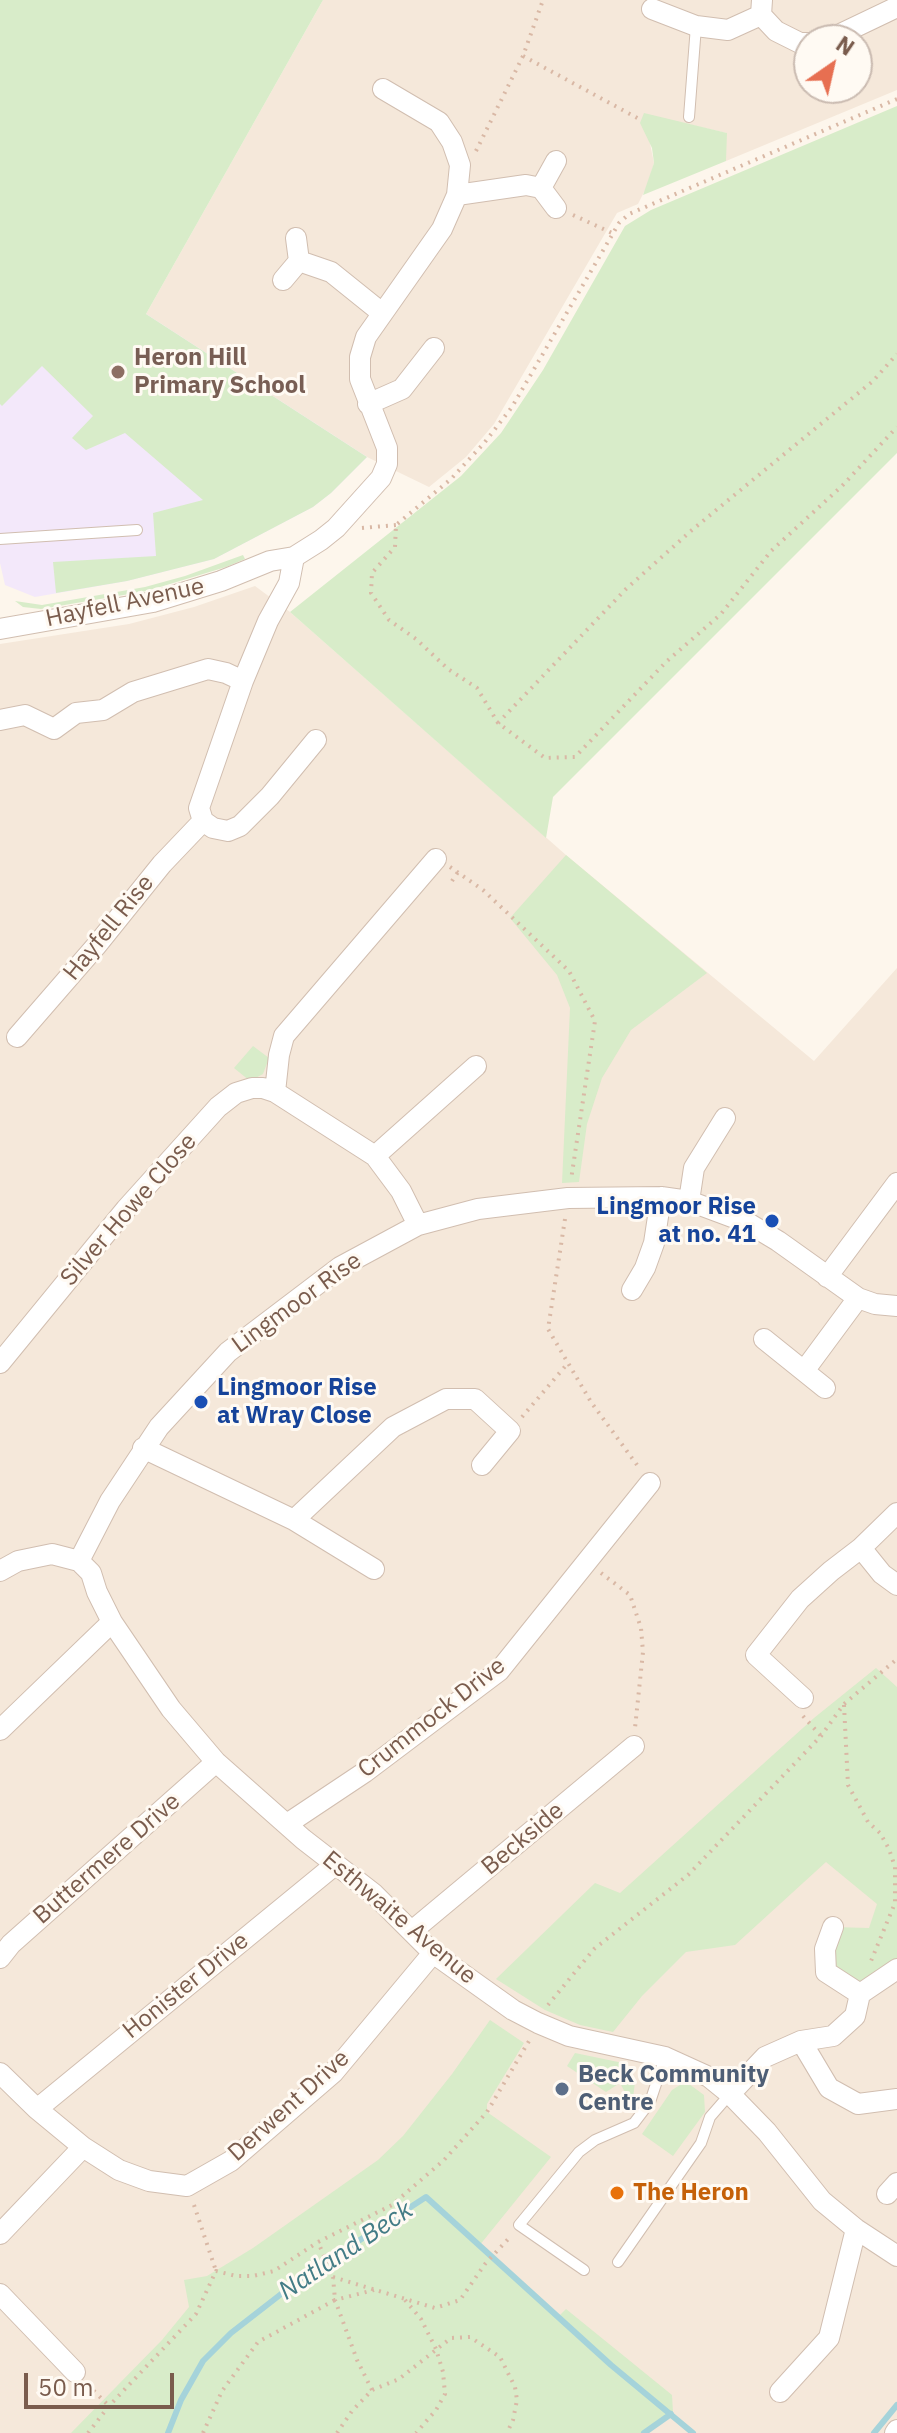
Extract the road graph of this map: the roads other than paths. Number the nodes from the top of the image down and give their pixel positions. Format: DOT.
graph roads {
  1 [pos="762,7"];
  2 [pos="897,7"];
  3 [pos="652,9"];
  4 [pos="861,24"];
  5 [pos="696,26"];
  6 [pos="793,40"];
  7 [pos="383,89"];
  8 [pos="689,117"];
  9 [pos="556,161"];
  10 [pos="541,188"];
  11 [pos="457,195"];
  12 [pos="556,208"];
  13 [pos="296,238"];
  14 [pos="299,261"];
  15 [pos="283,280"];
  16 [pos="382,313"];
  17 [pos="434,348"];
  18 [pos="368,404"];
  19 [pos="137,530"];
  20 [pos="0,539"];
  21 [pos="294,557"];
  22 [pos="0,629"];
  23 [pos="243,681"];
  24 [pos="0,720"];
  25 [pos="316,740"];
  26 [pos="203,821"];
  27 [pos="436,859"];
  28 [pos="17,1037"];
  29 [pos="476,1066"];
  30 [pos="275,1092"];
  31 [pos="725,1118"];
  32 [pos="375,1156"];
  33 [pos="897,1183"];
  34 [pos="661,1197"];
  35 [pos="689,1201"];
  36 [pos="418,1225"];
  37 [pos="827,1277"];
  38 [pos="632,1290"];
  39 [pos="858,1298"];
  40 [pos="897,1306"];
  41 [pos="764,1339"];
  42 [pos="0,1363"];
  43 [pos="804,1371"];
  44 [pos="825,1388"];
  45 [pos="143,1448"];
  46 [pos="482,1465"];
  47 [pos="650,1483"];
  48 [pos="897,1513"];
  49 [pos="294,1520"];
  50 [pos="861,1548"];
  51 [pos="79,1561"];
  52 [pos="374,1569"];
  53 [pos="0,1571"];
  54 [pos="897,1585"];
  55 [pos="112,1622"];
  56 [pos="803,1698"];
  57 [pos="0,1730"];
  58 [pos="634,1746"];
  59 [pos="216,1762"];
  60 [pos="287,1824"];
  61 [pos="336,1864"];
  62 [pos="833,1927"];
  63 [pos="412,1931"];
  64 [pos="433,1953"];
  65 [pos="0,1958"];
  66 [pos="897,1969"];
  67 [pos="860,1994"];
  68 [pos="801,2041"];
  69 [pos="665,2057"];
  70 [pos="0,2073"];
  71 [pos="730,2094"];
  72 [pos="897,2099"];
  73 [pos="37,2109"];
  74 [pos="83,2147"];
  75 [pos="856,2229"];
  76 [pos="0,2234"];
  77 [pos="897,2256"];
  78 [pos="618,2262"];
  79 [pos="584,2270"];
  80 [pos="0,2294"];
  81 [pos="75,2372"];
  82 [pos="780,2392"];
  1 -- 5 [label="street"];
  1 -- 6 [label="street"];
  2 -- 4 [label="street"];
  3 -- 5 [label="street"];
  5 -- 8 [label="lane"];
  7 -- 11 [label="street"];
  9 -- 10 [label="street"];
  10 -- 11 [label="street"];
  10 -- 12 [label="street"];
  11 -- 16 [label="street"];
  13 -- 14 [label="street"];
  14 -- 15 [label="street"];
  14 -- 16 [label="street"];
  16 -- 18 [label="street"];
  17 -- 18 [label="street"];
  18 -- 21 [label="street"];
  19 -- 20 [label="lane"];
  21 -- 22 [label="street, Hayfell Avenue"];
  21 -- 23 [label="street"];
  23 -- 24 [label="street"];
  23 -- 26 [label="street"];
  25 -- 26 [label="street"];
  26 -- 28 [label="street, Hayfell Rise"];
  27 -- 30 [label="street"];
  29 -- 32 [label="street"];
  30 -- 32 [label="street"];
  30 -- 42 [label="street, Silver Howe Close"];
  31 -- 35 [label="street"];
  32 -- 36 [label="street"];
  33 -- 37 [label="street"];
  34 -- 35 [label="street, Lingmoor Rise"];
  34 -- 36 [label="street, Lingmoor Rise"];
  34 -- 38 [label="street"];
  35 -- 37 [label="street, Lingmoor Rise"];
  36 -- 45 [label="street, Lingmoor Rise"];
  37 -- 39 [label="street, Lingmoor Rise"];
  39 -- 40 [label="street, Lingmoor Rise"];
  39 -- 43 [label="street"];
  41 -- 43 [label="street"];
  43 -- 44 [label="street"];
  45 -- 49 [label="street"];
  45 -- 51 [label="street, Lingmoor Rise"];
  46 -- 49 [label="street"];
  47 -- 60 [label="street, Crummock Drive"];
  48 -- 50 [label="street"];
  49 -- 52 [label="street"];
  50 -- 54 [label="street"];
  50 -- 56 [label="street"];
  51 -- 53 [label="street"];
  51 -- 55 [label="street, Esthwaite Avenue"];
  55 -- 57 [label="street"];
  55 -- 59 [label="street, Esthwaite Avenue"];
  58 -- 63 [label="street, Beckside"];
  59 -- 60 [label="street, Esthwaite Avenue"];
  59 -- 65 [label="street, Buttermere Drive"];
  60 -- 61 [label="street, Esthwaite Avenue"];
  61 -- 63 [label="street, Esthwaite Avenue"];
  61 -- 73 [label="street, Honister Drive"];
  62 -- 67 [label="street"];
  63 -- 64 [label="street, Esthwaite Avenue"];
  64 -- 69 [label="street, Esthwaite Avenue"];
  64 -- 74 [label="street, Derwent Drive"];
  66 -- 67 [label="street"];
  67 -- 68 [label="street"];
  68 -- 71 [label="street"];
  68 -- 72 [label="street"];
  69 -- 71 [label="street, Esthwaite Avenue"];
  69 -- 79 [label="lane"];
  70 -- 73 [label="street"];
  71 -- 75 [label="street, Esthwaite Avenue"];
  71 -- 78 [label="lane"];
  73 -- 74 [label="street"];
  74 -- 76 [label="street"];
  75 -- 77 [label="street, Esthwaite Avenue"];
  75 -- 82 [label="street"];
  80 -- 81 [label="street"];
}
